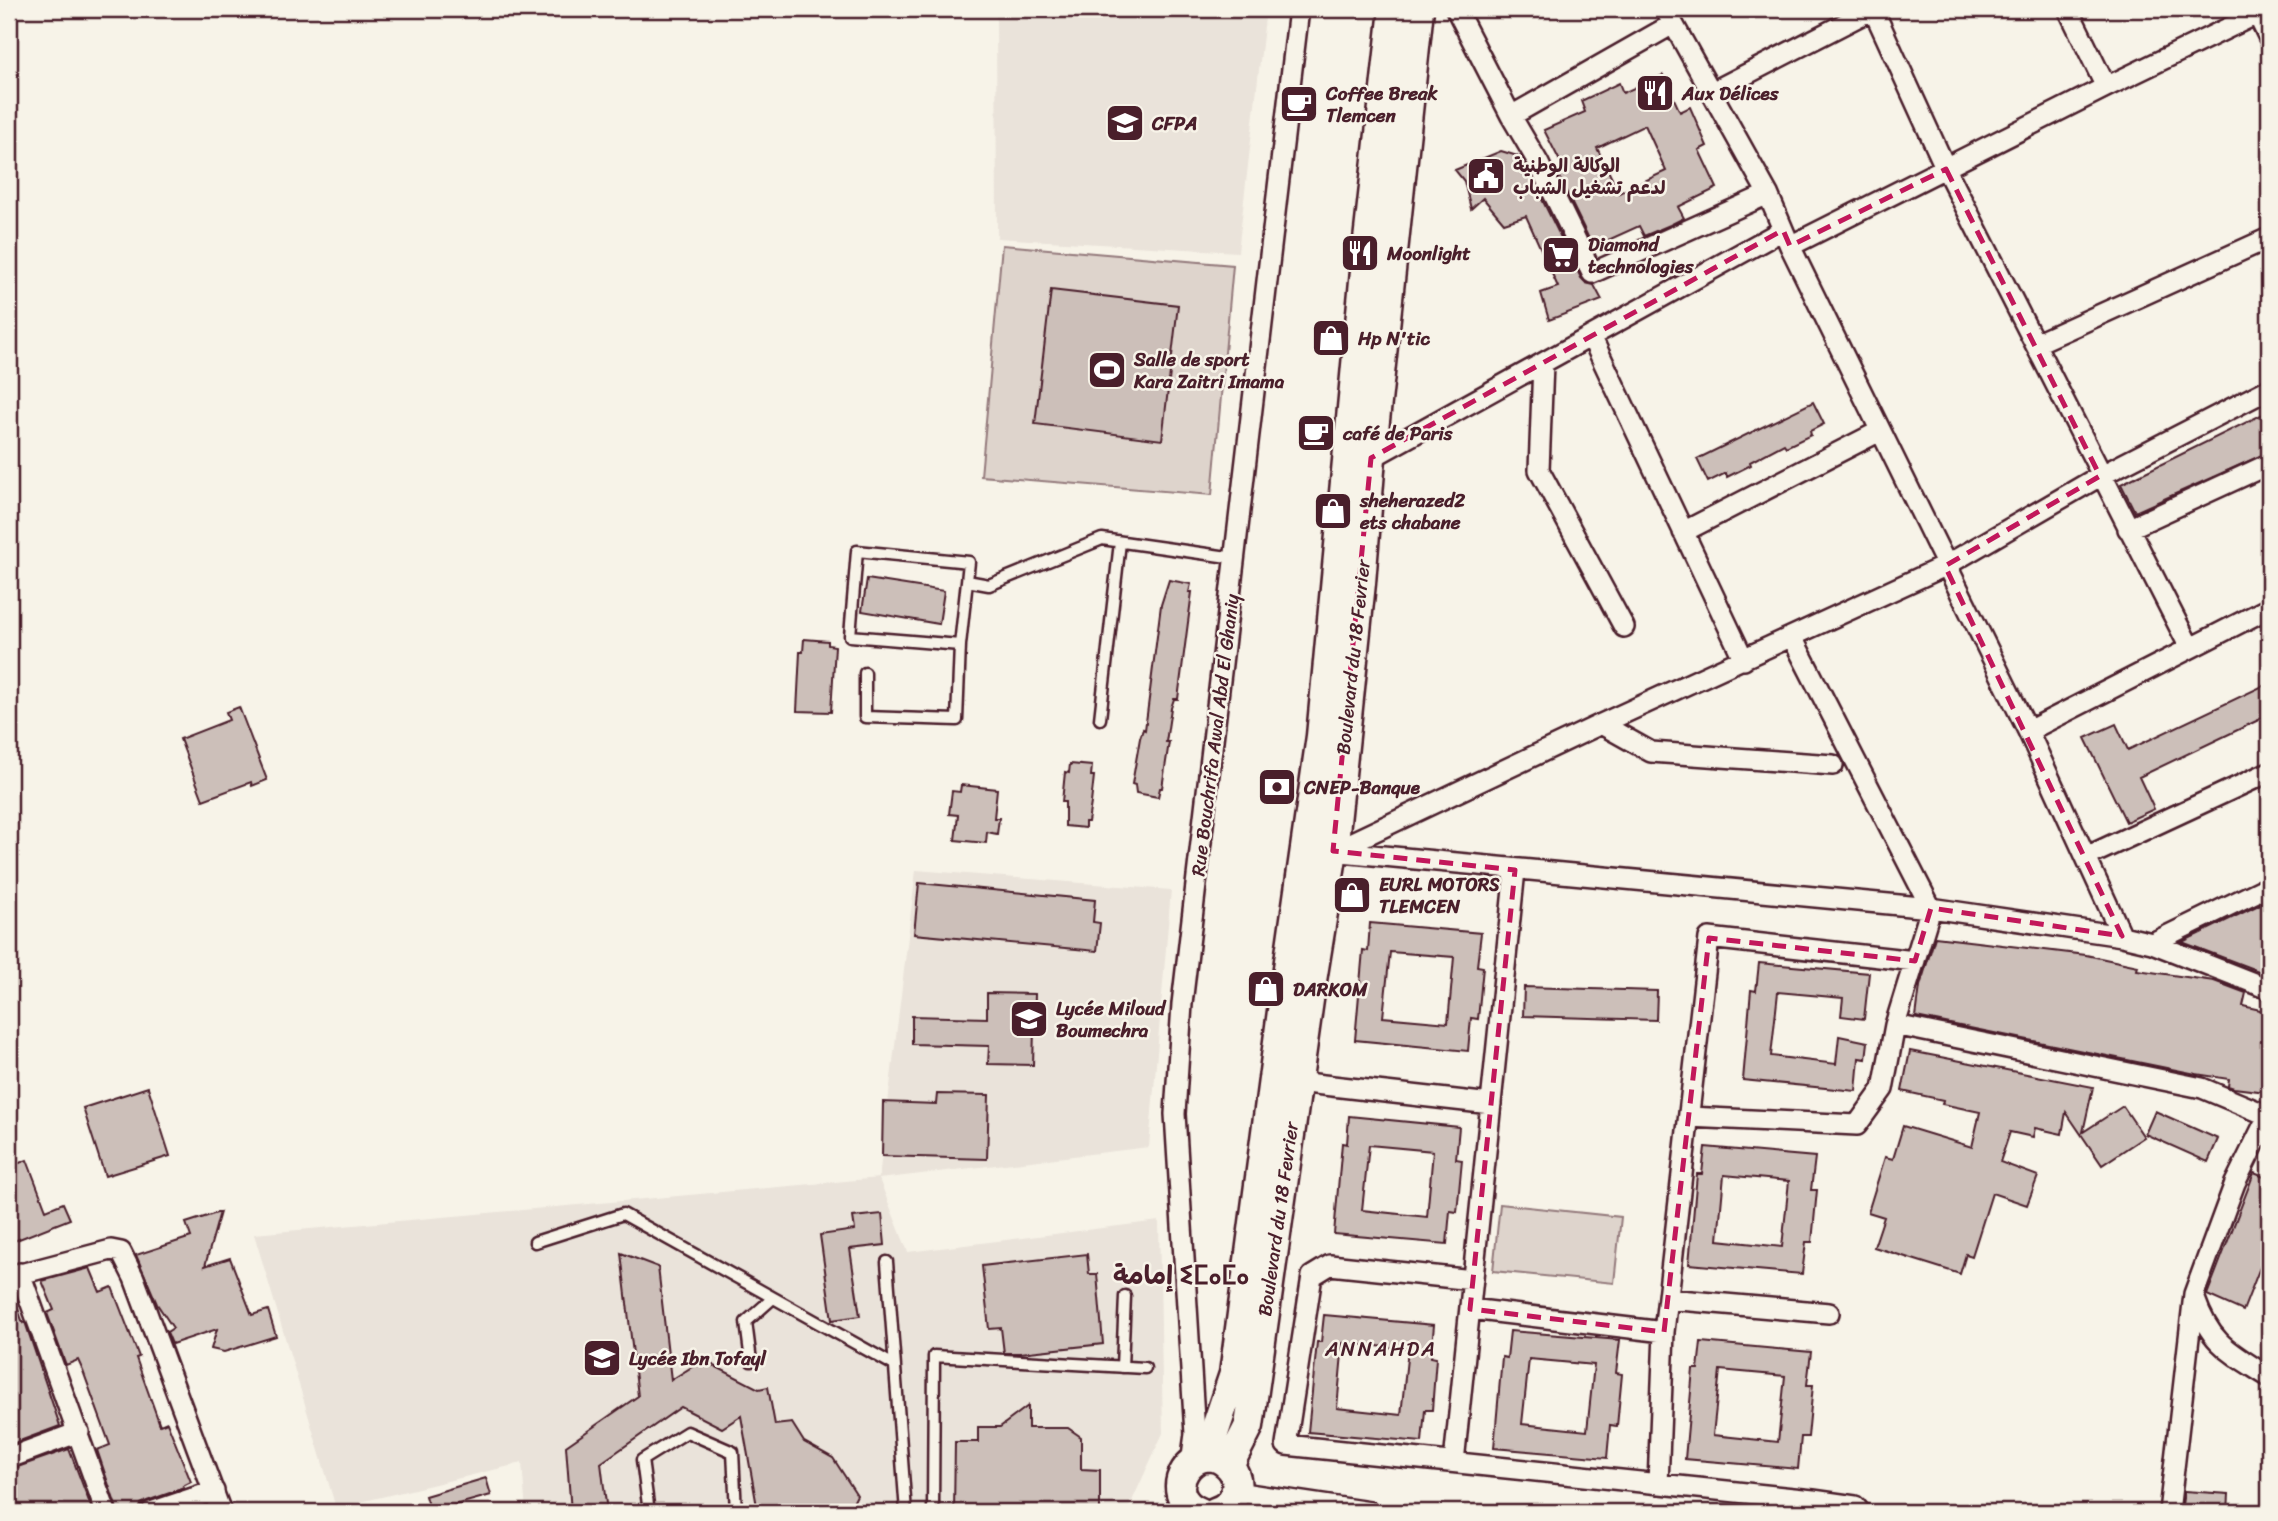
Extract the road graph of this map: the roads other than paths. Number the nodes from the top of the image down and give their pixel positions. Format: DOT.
graph roads {
  1 [pos="1299,9"];
  2 [pos="1394,9"];
  3 [pos="1419,9"];
  4 [pos="1456,9"];
  5 [pos="1873,9"];
  6 [pos="2068,9"];
  7 [pos="2256,11"];
  8 [pos="1669,16"];
  9 [pos="2269,38"];
  10 [pos="2106,86"];
  11 [pos="1712,92"];
  12 [pos="1511,116"];
  13 [pos="1947,169"];
  14 [pos="1768,194"];
  15 [pos="1786,238"];
  16 [pos="2269,239"];
  17 [pos="1591,336"];
  18 [pos="2035,344"];
  19 [pos="1543,363"];
  20 [pos="2269,389"];
  21 [pos="1880,431"];
  22 [pos="1371,458"];
  23 [pos="2269,464"];
  24 [pos="2100,476"];
  25 [pos="2128,529"];
  26 [pos="1683,532"];
  27 [pos="1120,542"];
  28 [pos="1235,558"];
  29 [pos="1945,566"];
  30 [pos="967,581"];
  31 [pos="2269,608"];
  32 [pos="1624,627"];
  33 [pos="1792,637"];
  34 [pos="960,645"];
  35 [pos="2190,649"];
  36 [pos="1744,660"];
  37 [pos="865,673"];
  38 [pos="1100,719"];
  39 [pos="1601,724"];
  40 [pos="2028,731"];
  41 [pos="1833,765"];
  42 [pos="2269,772"];
  43 [pos="1319,849"];
  44 [pos="2086,857"];
  45 [pos="1515,870"];
  46 [pos="2269,886"];
  47 [pos="1931,908"];
  48 [pos="2122,936"];
  49 [pos="2152,943"];
  50 [pos="1915,961"];
  51 [pos="2269,989"];
  52 [pos="1895,1025"];
  53 [pos="1297,1082"];
  54 [pos="1491,1104"];
  55 [pos="2269,1115"];
  56 [pos="1689,1117"];
  57 [pos="536,1242"];
  58 [pos="887,1262"];
  59 [pos="15,1275"];
  60 [pos="1473,1280"];
  61 [pos="2194,1294"];
  62 [pos="1125,1296"];
  63 [pos="774,1298"];
  64 [pos="1668,1299"];
  65 [pos="1470,1309"];
  66 [pos="1829,1313"];
  67 [pos="1664,1332"];
  68 [pos="751,1361"];
  69 [pos="894,1365"];
  70 [pos="1122,1367"];
  71 [pos="1145,1368"];
  72 [pos="2269,1377"];
  73 [pos="79,1432"];
  74 [pos="9,1458"];
  75 [pos="1454,1462"];
  76 [pos="1658,1483"];
  77 [pos="214,1491"];
  78 [pos="1205,1497"];
  79 [pos="106,1512"];
  80 [pos="151,1512"];
  81 [pos="221,1512"];
  82 [pos="649,1512"];
  83 [pos="736,1512"];
  84 [pos="906,1512"];
  85 [pos="933,1512"];
  86 [pos="1370,1512"];
  87 [pos="1860,1512"];
  88 [pos="2169,1512"];
  1 -- 28 [label="street, Rue Bouchrifa Awal Abd El Ghaniy"];
  2 -- 43 [label="main road, Boulevard du 18 Fevrier"];
  3 -- 22 [label="main road, Boulevard du 18 Fevrier"];
  4 -- 12 [label="street"];
  5 -- 11 [label="street"];
  5 -- 13 [label="street"];
  6 -- 10 [label="street"];
  7 -- 9 [label="street"];
  7 -- 10 [label="street"];
  8 -- 11 [label="street"];
  8 -- 12 [label="street"];
  10 -- 13 [label="street"];
  11 -- 14 [label="street"];
  12 -- 14 [label="street"];
  13 -- 15 [label="street"];
  13 -- 18 [label="street"];
  14 -- 15 [label="street"];
  15 -- 17 [label="street"];
  15 -- 21 [label="street"];
  16 -- 18 [label="street"];
  17 -- 19 [label="street"];
  17 -- 26 [label="street"];
  18 -- 24 [label="street"];
  19 -- 22 [label="street"];
  19 -- 32 [label="street"];
  20 -- 24 [label="street"];
  21 -- 26 [label="street"];
  21 -- 29 [label="street"];
  22 -- 43 [label="main road, Boulevard du 18 Fevrier"];
  23 -- 25 [label="street"];
  24 -- 25 [label="street"];
  24 -- 29 [label="street"];
  25 -- 35 [label="street"];
  26 -- 36 [label="street"];
  27 -- 28 [label="lane"];
  27 -- 30 [label="lane"];
  27 -- 38 [label="lane"];
  28 -- 78 [label="street, Rue Bouchrifa Awal Abd El Ghaniy"];
  29 -- 33 [label="street"];
  29 -- 40 [label="street"];
  30 -- 34 [label="lane"];
  30 -- 34 [label="lane"];
  31 -- 35 [label="street"];
  33 -- 36 [label="street"];
  33 -- 47 [label="street"];
  34 -- 37 [label="lane"];
  35 -- 40 [label="street"];
  36 -- 39 [label="street"];
  39 -- 41 [label="street"];
  39 -- 43 [label="street"];
  40 -- 44 [label="street"];
  42 -- 44 [label="street"];
  43 -- 45 [label="street"];
  43 -- 53 [label="main road, Boulevard du 18 Fevrier"];
  43 -- 78 [label="main road, Boulevard du 18 Fevrier"];
  44 -- 48 [label="street"];
  45 -- 47 [label="street"];
  45 -- 54 [label="street"];
  46 -- 49 [label="street"];
  47 -- 48 [label="street"];
  47 -- 50 [label="street"];
  48 -- 49 [label="street"];
  49 -- 51 [label="street"];
  50 -- 52 [label="street"];
  50 -- 56 [label="street"];
  52 -- 55 [label="street"];
  52 -- 56 [label="street"];
  53 -- 54 [label="street"];
  53 -- 78 [label="main road, Boulevard du 18 Fevrier"];
  54 -- 60 [label="street"];
  55 -- 61 [label="street"];
  56 -- 64 [label="street"];
  57 -- 63 [label="lane"];
  58 -- 69 [label="lane"];
  59 -- 73 [label="street"];
  59 -- 77 [label="street"];
  60 -- 65 [label="street"];
  60 -- 75 [label="street"];
  61 -- 72 [label="street"];
  61 -- 88 [label="street"];
  62 -- 70 [label="lane"];
  63 -- 68 [label="lane"];
  63 -- 69 [label="lane"];
  64 -- 66 [label="street"];
  64 -- 67 [label="street"];
  65 -- 67 [label="street"];
  65 -- 75 [label="street"];
  67 -- 76 [label="street"];
  69 -- 84 [label="lane"];
  70 -- 71 [label="lane"];
  70 -- 85 [label="lane"];
  73 -- 74 [label="street"];
  73 -- 79 [label="street"];
  75 -- 76 [label="street"];
  76 -- 87 [label="street"];
  77 -- 80 [label="street"];
  77 -- 81 [label="street"];
  78 -- 86 [label="street"];
  82 -- 83 [label="lane"];
}
